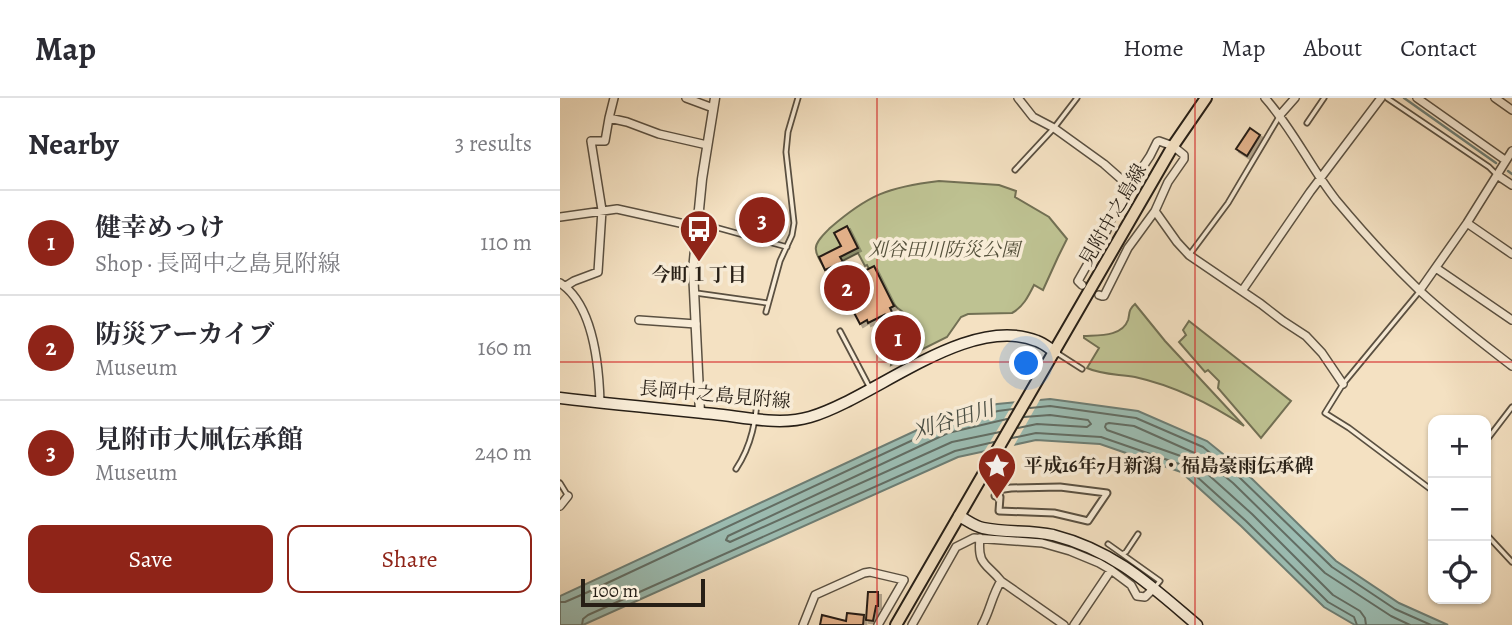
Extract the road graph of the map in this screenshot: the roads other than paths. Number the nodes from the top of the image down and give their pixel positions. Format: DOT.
graph roads {
  1 [pos="614,98"];
  2 [pos="686,98"];
  3 [pos="715,98"];
  4 [pos="798,98"];
  5 [pos="1018,98"];
  6 [pos="1077,98"];
  7 [pos="1206,98"];
  8 [pos="1265,98"];
  9 [pos="1295,98"];
  10 [pos="1324,98"];
  11 [pos="1381,98"];
  12 [pos="1387,98"];
  13 [pos="1417,98"];
  14 [pos="1495,98"];
  15 [pos="713,108"];
  16 [pos="1512,110"];
  17 [pos="1280,115"];
  18 [pos="608,118"];
  19 [pos="1307,123"];
  20 [pos="1054,128"];
  21 [pos="707,145"];
  22 [pos="1173,146"];
  23 [pos="1512,151"];
  24 [pos="1506,160"];
  25 [pos="1015,170"];
  26 [pos="1497,175"];
  27 [pos="1320,178"];
  28 [pos="1512,185"];
  29 [pos="1129,186"];
  30 [pos="602,210"];
  31 [pos="1155,211"];
  32 [pos="560,217"];
  33 [pos="1467,223"];
  34 [pos="698,225"];
  35 [pos="787,247"];
  36 [pos="1512,254"];
  37 [pos="1189,255"];
  38 [pos="1436,268"];
  39 [pos="563,284"];
  40 [pos="1082,285"];
  41 [pos="1420,290"];
  42 [pos="1242,291"];
  43 [pos="694,292"];
  44 [pos="1099,295"];
  45 [pos="767,303"];
  46 [pos="765,312"];
  47 [pos="639,320"];
  48 [pos="1512,320"];
  49 [pos="696,324"];
  50 [pos="840,331"];
  51 [pos="1055,352"];
  52 [pos="1512,366"];
  53 [pos="1082,369"];
  54 [pos="1343,384"];
  55 [pos="871,390"];
  56 [pos="758,391"];
  57 [pos="560,398"];
  58 [pos="600,402"];
  59 [pos="1512,407"];
  60 [pos="700,413"];
  61 [pos="756,419"];
  62 [pos="1491,434"];
  63 [pos="736,469"];
  64 [pos="560,483"];
  65 [pos="1428,487"];
  66 [pos="1107,493"];
  67 [pos="568,496"];
  68 [pos="560,506"];
  69 [pos="959,516"];
  70 [pos="1138,534"];
  71 [pos="980,538"];
  72 [pos="1491,539"];
  73 [pos="1108,544"];
  74 [pos="1116,561"];
  75 [pos="1512,562"];
  76 [pos="1001,581"];
  77 [pos="1154,588"];
  78 [pos="803,625"];
  79 [pos="878,625"];
  80 [pos="896,625"];
  81 [pos="912,625"];
  82 [pos="982,625"];
  83 [pos="1064,625"];
  84 [pos="1074,625"];
  85 [pos="1197,625"];
  1 -- 18 [label="street"];
  2 -- 15 [label="street"];
  3 -- 15 [label="street"];
  4 -- 35 [label="lane"];
  5 -- 20 [label="street"];
  6 -- 20 [label="lane"];
  7 -- 22 [label="main road, 見附中之島線"];
  8 -- 17 [label="street"];
  9 -- 17 [label="street"];
  10 -- 19 [label="lane"];
  11 -- 27 [label="street"];
  12 -- 26 [label="lane"];
  13 -- 24 [label="street"];
  14 -- 16 [label="street"];
  15 -- 21 [label="street"];
  17 -- 27 [label="street"];
  17 -- 37 [label="lane"];
  18 -- 21 [label="street"];
  18 -- 30 [label="street"];
  20 -- 25 [label="lane"];
  20 -- 29 [label="street"];
  21 -- 34 [label="street"];
  22 -- 29 [label="street"];
  22 -- 31 [label="street"];
  22 -- 51 [label="main road, 見附中之島線"];
  23 -- 24 [label="street"];
  24 -- 26 [label="street"];
  26 -- 28 [label="street"];
  26 -- 33 [label="street"];
  27 -- 41 [label="street"];
  27 -- 42 [label="street"];
  29 -- 40 [label="street"];
  30 -- 32 [label="street"];
  30 -- 34 [label="street"];
  30 -- 39 [label="street"];
  31 -- 37 [label="street"];
  31 -- 44 [label="street"];
  33 -- 36 [label="street"];
  33 -- 38 [label="street"];
  34 -- 35 [label="lane"];
  34 -- 43 [label="street"];
  35 -- 45 [label="lane"];
  37 -- 42 [label="street"];
  38 -- 41 [label="street"];
  38 -- 48 [label="street"];
  39 -- 58 [label="street"];
  41 -- 52 [label="street"];
  41 -- 54 [label="lane"];
  42 -- 54 [label="street"];
  43 -- 45 [label="lane"];
  43 -- 49 [label="street"];
  45 -- 46 [label="lane"];
  47 -- 49 [label="street"];
  49 -- 60 [label="street"];
  50 -- 55 [label="lane"];
  51 -- 53 [label="lane"];
  51 -- 55 [label="main road, 長岡中之島見附線"];
  51 -- 69 [label="main road, 見附中之島線"];
  54 -- 65 [label="lane"];
  55 -- 61 [label="main road, 長岡中之島見附線"];
  56 -- 61 [label="lane"];
  57 -- 58 [label="main road, 長岡中之島見附線"];
  58 -- 60 [label="main road, 長岡中之島見附線"];
  59 -- 62 [label="lane"];
  60 -- 61 [label="main road, 長岡中之島見附線"];
  61 -- 63 [label="lane"];
  64 -- 67 [label="lane"];
  66 -- 66 [label="street"];
  67 -- 68 [label="street"];
  69 -- 74 [label="main road"];
  69 -- 80 [label="main road"];
  70 -- 74 [label="lane"];
  71 -- 74 [label="street"];
  71 -- 76 [label="street"];
  71 -- 81 [label="street"];
  72 -- 75 [label="lane"];
  73 -- 74 [label="lane"];
  74 -- 77 [label="main road"];
  74 -- 77 [label="street"];
  74 -- 84 [label="street"];
  76 -- 82 [label="street"];
  76 -- 83 [label="street"];
  77 -- 85 [label="main road"];
  78 -- 79 [label="street"];
}
